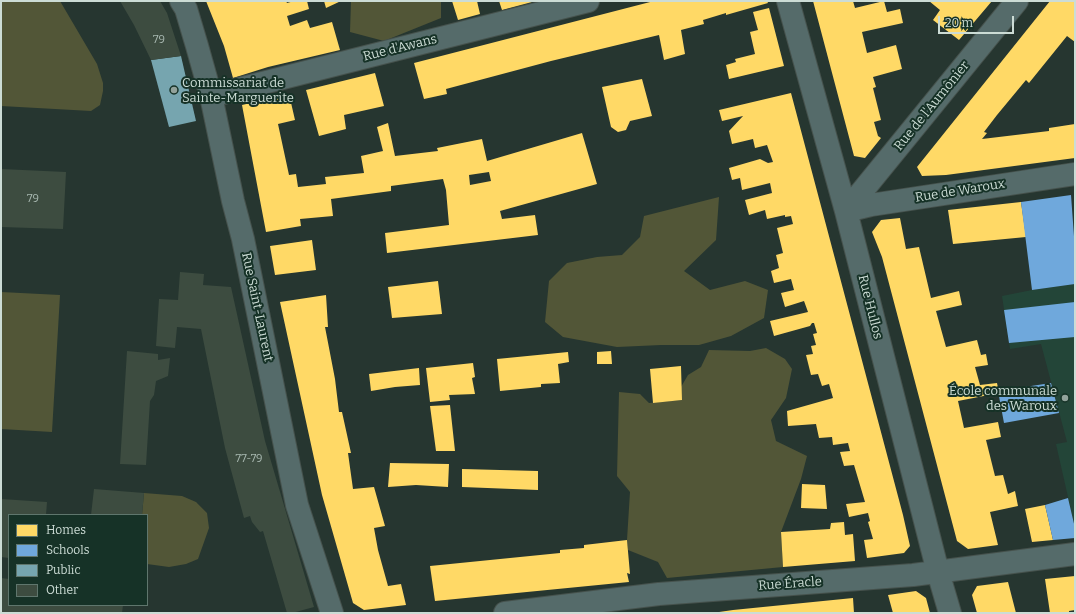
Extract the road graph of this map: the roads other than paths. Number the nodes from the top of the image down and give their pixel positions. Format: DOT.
graph roads {
  1 [pos="181,1"];
  2 [pos="588,1"];
  3 [pos="788,1"];
  4 [pos="1017,1"];
  5 [pos="211,96"];
  6 [pos="1075,174"];
  7 [pos="846,212"];
  8 [pos="1075,554"];
  9 [pos="938,572"];
  10 [pos="332,613"];
  11 [pos="505,613"];
  12 [pos="950,613"];
  1 -- 5 [label="street, Rue Saint-Laurent"];
  2 -- 5 [label="street, Rue d'Awans"];
  3 -- 7 [label="street, Rue Hullos"];
  4 -- 7 [label="street, Rue de l'Aumônier"];
  5 -- 10 [label="street, Rue Saint-Laurent"];
  6 -- 7 [label="street, Rue de Waroux"];
  7 -- 9 [label="street, Rue Hullos"];
  8 -- 9 [label="street, Rue Éracle"];
  9 -- 11 [label="street, Rue Éracle"];
  9 -- 12 [label="street, Rue Hullos"];
}
